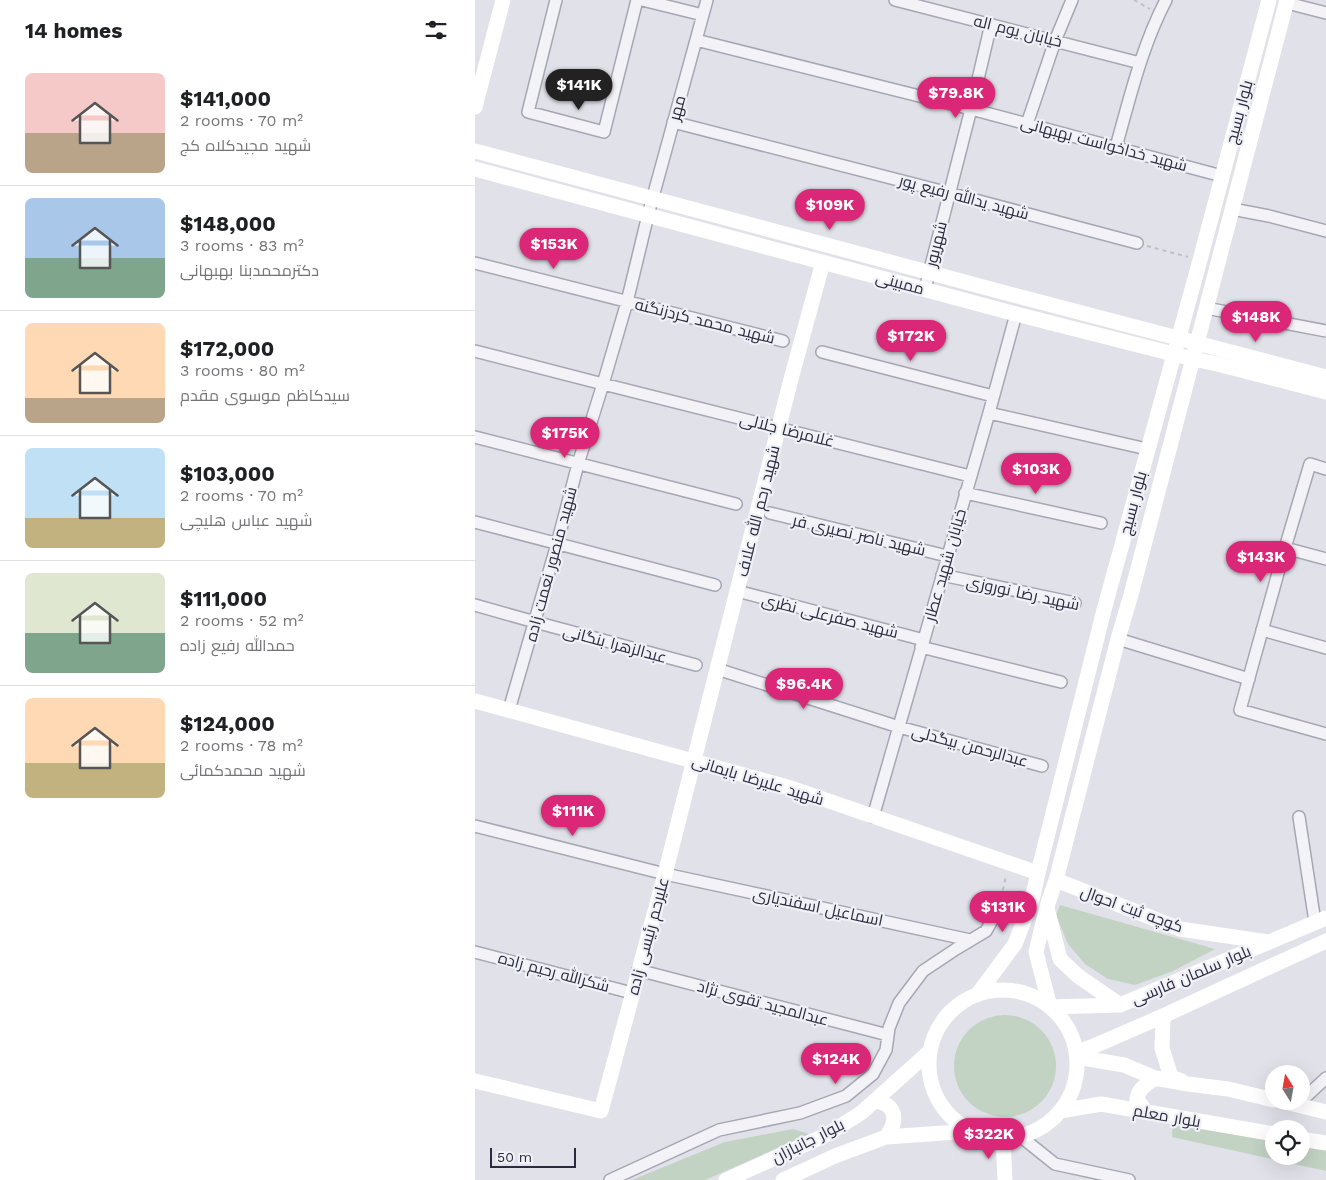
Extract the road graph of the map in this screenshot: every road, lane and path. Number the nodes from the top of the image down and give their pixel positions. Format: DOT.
graph roads {
  1 [pos="503,0"];
  2 [pos="555,0"];
  3 [pos="637,0"];
  4 [pos="641,0"];
  5 [pos="707,0"];
  6 [pos="895,0"];
  7 [pos="1072,0"];
  8 [pos="1134,0"];
  9 [pos="1166,0"];
  10 [pos="1269,0"];
  11 [pos="1287,2"];
  12 [pos="1326,13"];
  13 [pos="1159,14"];
  14 [pos="703,15"];
  15 [pos="991,24"];
  16 [pos="696,40"];
  17 [pos="1055,41"];
  18 [pos="1140,63"];
  19 [pos="475,107"];
  20 [pos="971,109"];
  21 [pos="673,122"];
  22 [pos="1027,124"];
  23 [pos="1116,147"];
  24 [pos="475,152"];
  25 [pos="475,169"];
  26 [pos="1222,176"];
  27 [pos="949,193"];
  28 [pos="653,199"];
  29 [pos="1232,209"];
  30 [pos="648,215"];
  31 [pos="1326,231"];
  32 [pos="1137,243"];
  33 [pos="1200,260"];
  34 [pos="823,262"];
  35 [pos="475,263"];
  36 [pos="929,273"];
  37 [pos="925,289"];
  38 [pos="627,302"];
  39 [pos="1206,308"];
  40 [pos="1016,314"];
  41 [pos="1326,331"];
  42 [pos="1178,338"];
  43 [pos="783,341"];
  44 [pos="1197,343"];
  45 [pos="475,351"];
  46 [pos="822,352"];
  47 [pos="1174,354"];
  48 [pos="1193,360"];
  49 [pos="1326,377"];
  50 [pos="603,384"];
  51 [pos="1326,392"];
  52 [pos="993,396"];
  53 [pos="989,413"];
  54 [pos="779,428"];
  55 [pos="475,437"];
  56 [pos="1147,449"];
  57 [pos="578,464"];
  58 [pos="1326,469"];
  59 [pos="970,476"];
  60 [pos="965,493"];
  61 [pos="736,504"];
  62 [pos="770,514"];
  63 [pos="475,522"];
  64 [pos="1101,523"];
  65 [pos="557,544"];
  66 [pos="1285,548"];
  67 [pos="947,556"];
  68 [pos="1326,559"];
  69 [pos="942,576"];
  70 [pos="1111,584"];
  71 [pos="715,585"];
  72 [pos="1132,590"];
  73 [pos="737,592"];
  74 [pos="1075,604"];
  75 [pos="475,605"];
  76 [pos="535,622"];
  77 [pos="1262,630"];
  78 [pos="1118,639"];
  79 [pos="922,644"];
  80 [pos="1326,648"];
  81 [pos="696,665"];
  82 [pos="717,669"];
  83 [pos="1249,679"];
  84 [pos="1061,682"];
  85 [pos="475,701"];
  86 [pos="509,710"];
  87 [pos="899,726"];
  88 [pos="1326,734"];
  89 [pos="694,761"];
  90 [pos="1042,766"];
  91 [pos="873,817"];
  92 [pos="1299,817"];
  93 [pos="475,826"];
  94 [pos="1009,864"];
  95 [pos="1038,873"];
  96 [pos="665,874"];
  97 [pos="1056,880"];
  98 [pos="1047,906"];
  99 [pos="999,908"];
  100 [pos="1320,920"];
  101 [pos="970,940"];
  102 [pos="1326,941"];
  103 [pos="1268,942"];
  104 [pos="1015,944"];
  105 [pos="475,952"];
  106 [pos="1036,952"];
  107 [pos="638,970"];
  108 [pos="632,993"];
  109 [pos="977,995"];
  110 [pos="1120,1005"];
  111 [pos="1050,1007"];
  112 [pos="1163,1016"];
  113 [pos="888,1035"];
  114 [pos="929,1052"];
  115 [pos="1076,1055"];
  116 [pos="1155,1078"];
  117 [pos="1326,1078"];
  118 [pos="475,1081"];
  119 [pos="1188,1084"];
  120 [pos="1310,1093"];
  121 [pos="1265,1098"];
  122 [pos="875,1100"];
  123 [pos="1310,1108"];
  124 [pos="1060,1111"];
  125 [pos="1146,1112"];
  126 [pos="1326,1112"];
  127 [pos="972,1132"];
  128 [pos="1265,1132"];
  129 [pos="1020,1136"];
  130 [pos="886,1137"];
  131 [pos="1003,1138"];
  132 [pos="1310,1140"];
  133 [pos="1326,1143"];
  134 [pos="610,1180"];
  135 [pos="726,1180"];
  136 [pos="783,1180"];
  137 [pos="1005,1180"];
  138 [pos="1129,1180"];
  1 -- 19 [label="main road"];
  2 -- 3 [label="street"];
  4 -- 14 [label="street"];
  5 -- 14 [label="street, مهر"];
  6 -- 15 [label="street, خیابان یوم اله"];
  7 -- 17 [label="street"];
  8 -- 13 [label="path"];
  9 -- 13 [label="street"];
  10 -- 26 [label="main road, بلوار بسیج"];
  11 -- 12 [label="street"];
  11 -- 29 [label="main road, بلوار بسیج"];
  13 -- 18 [label="street"];
  14 -- 16 [label="street, مهر"];
  15 -- 17 [label="street, خیابان یوم اله"];
  15 -- 20 [label="street, شهریور"];
  16 -- 20 [label="street, شهید خداخواست بهبهانی"];
  16 -- 21 [label="street, مهر"];
  17 -- 18 [label="street, خیابان یوم اله"];
  17 -- 22 [label="street"];
  18 -- 23 [label="street"];
  20 -- 22 [label="street, شهید خداخواست بهبهانی"];
  20 -- 27 [label="street, شهریور"];
  21 -- 27 [label="street, شهید یدالله رفیع پور"];
  21 -- 28 [label="street, مهر"];
  22 -- 23 [label="street, شهید خداخواست بهبهانی"];
  23 -- 26 [label="street, شهید خداخواست بهبهانی"];
  24 -- 28 [label="main road, ممبینی"];
  25 -- 30 [label="main road, ممبینی"];
  26 -- 33 [label="main road, بلوار بسیج"];
  27 -- 32 [label="street, شهید یدالله رفیع پور"];
  27 -- 36 [label="street, شهریور"];
  28 -- 30 [label="street, مهر"];
  28 -- 36 [label="main road, ممبینی"];
  29 -- 31 [label="street"];
  29 -- 39 [label="main road, بلوار بسیج"];
  30 -- 34 [label="main road, ممبینی"];
  30 -- 38 [label="street, شهید منصور نعمت زاده"];
  32 -- 33 [label="path"];
  33 -- 42 [label="main road, بلوار بسیج"];
  34 -- 37 [label="main road, ممبینی"];
  34 -- 54 [label="main road, شهید رحم الله علاف"];
  35 -- 38 [label="street, شهید محمد کردزنگنه"];
  36 -- 37 [label="street, شهریور"];
  36 -- 42 [label="main road, ممبینی"];
  37 -- 40 [label="main road, ممبینی"];
  38 -- 43 [label="street, شهید محمد کردزنگنه"];
  38 -- 50 [label="street, شهید منصور نعمت زاده"];
  39 -- 41 [label="street"];
  39 -- 44 [label="main road, بلوار بسیج"];
  40 -- 47 [label="main road, ممبینی"];
  40 -- 52 [label="street, خیابان شهید عطار"];
  42 -- 44 [label="main road, ممبینی"];
  42 -- 47 [label="main road, بلوار بسیج"];
  44 -- 48 [label="main road, بلوار بسیج"];
  44 -- 49 [label="main road, ممبینی"];
  45 -- 50 [label="street, غلامرضا جلالی"];
  46 -- 52 [label="street"];
  47 -- 48 [label="main road, ممبینی"];
  47 -- 56 [label="main road, بلوار بسیج"];
  48 -- 51 [label="main road, ممبینی"];
  48 -- 72 [label="main road, بلوار بسیج"];
  50 -- 54 [label="street, غلامرضا جلالی"];
  50 -- 57 [label="street, شهید منصور نعمت زاده"];
  52 -- 53 [label="street, خیابان شهید عطار"];
  53 -- 56 [label="street"];
  53 -- 59 [label="street, خیابان شهید عطار"];
  54 -- 59 [label="street, غلامرضا جلالی"];
  54 -- 73 [label="main road, شهید رحم الله علاف"];
  55 -- 57 [label="street"];
  56 -- 70 [label="main road, بلوار بسیج"];
  57 -- 61 [label="street"];
  57 -- 65 [label="street, شهید منصور نعمت زاده"];
  58 -- 66 [label="street"];
  59 -- 60 [label="street, خیابان شهید عطار"];
  60 -- 64 [label="street"];
  60 -- 67 [label="street, خیابان شهید عطار"];
  62 -- 67 [label="street, شهید ناصر نصیری فر"];
  63 -- 65 [label="street"];
  65 -- 71 [label="street"];
  65 -- 76 [label="street, شهید منصور نعمت زاده"];
  66 -- 68 [label="street"];
  66 -- 77 [label="street"];
  67 -- 69 [label="street, خیابان شهید عطار"];
  69 -- 74 [label="street, شهید رضا نوروزی"];
  69 -- 79 [label="street, خیابان شهید عطار"];
  70 -- 72 [label="main road"];
  70 -- 95 [label="main road, بلوار بسیج"];
  72 -- 78 [label="main road, بلوار بسیج"];
  73 -- 79 [label="street, شهید صفرعلی نظری"];
  73 -- 82 [label="main road, شهید رحم الله علاف"];
  75 -- 76 [label="street, عبدالزهرا بنگانی"];
  76 -- 81 [label="street, عبدالزهرا بنگانی"];
  76 -- 86 [label="street, شهید منصور نعمت زاده"];
  77 -- 80 [label="street"];
  77 -- 83 [label="street"];
  78 -- 83 [label="street"];
  78 -- 97 [label="main road, بلوار بسیج"];
  79 -- 84 [label="street, شهید صفرعلی نظری"];
  79 -- 87 [label="street, خیابان شهید عطار"];
  82 -- 87 [label="street, عبدالرحمن بیگدلی"];
  82 -- 89 [label="main road, شهید رحم الله علاف"];
  83 -- 88 [label="street"];
  85 -- 86 [label="main road, شهید علیرضا بایمانی"];
  86 -- 89 [label="main road, شهید علیرضا بایمانی"];
  87 -- 90 [label="street, عبدالرحمن بیگدلی"];
  87 -- 91 [label="street, خیابان شهید عطار"];
  89 -- 91 [label="main road, شهید علیرضا بایمانی"];
  89 -- 96 [label="main road, علیرحم رئیسی زاده"];
  91 -- 94 [label="main road, شهید علیرضا بایمانی"];
  92 -- 100 [label="street"];
  93 -- 96 [label="street, اسماعیل اسفندیاری"];
  94 -- 95 [label="main road, شهید علیرضا بایمانی"];
  94 -- 99 [label="path"];
  95 -- 104 [label="main road, بلوار بسیج"];
  96 -- 101 [label="street, اسماعیل اسفندیاری"];
  96 -- 107 [label="main road, علیرحم رئیسی زاده"];
  97 -- 98 [label="main road, بلوار بسیج"];
  97 -- 103 [label="main road, کوچه ثبت احوال"];
  98 -- 106 [label="main road, بلوار بسیج"];
  98 -- 110 [label="main road"];
  99 -- 101 [label="street"];
  100 -- 103 [label="main road, بلوار سلمان فارسی"];
  101 -- 113 [label="street"];
  102 -- 112 [label="main road, بلوار سلمان فارسی"];
  103 -- 110 [label="main road, بلوار سلمان فارسی"];
  104 -- 106 [label="main road"];
  104 -- 109 [label="main road, بلوار بسیج"];
  105 -- 108 [label="street, شکرالله رحیم زاده"];
  106 -- 111 [label="main road, بلوار بسیج"];
  107 -- 108 [label="main road, علیرحم رئیسی زاده"];
  107 -- 113 [label="street, عبدالمجید تقوی نژاد"];
  108 -- 118 [label="main road, علیرحم رئیسی زاده"];
  109 -- 111 [label="main road"];
  109 -- 114 [label="main road"];
  110 -- 111 [label="main road, بلوار سلمان فارسی"];
  111 -- 115 [label="main road"];
  112 -- 115 [label="main road, بلوار سلمان فارسی"];
  112 -- 119 [label="main road"];
  113 -- 134 [label="street"];
  114 -- 122 [label="main road, بلوار جانبازان"];
  114 -- 127 [label="main road"];
  115 -- 116 [label="main road"];
  115 -- 124 [label="main road"];
  116 -- 119 [label="main road"];
  116 -- 125 [label="main road"];
  117 -- 120 [label="street"];
  119 -- 121 [label="main road"];
  122 -- 130 [label="main road"];
  122 -- 135 [label="main road, بلوار جانبازان"];
  123 -- 126 [label="main road"];
  124 -- 125 [label="main road, بلوار معلم"];
  124 -- 129 [label="main road"];
  125 -- 128 [label="main road, بلوار معلم"];
  127 -- 130 [label="main road, بلوار جانبازان"];
  127 -- 131 [label="main road"];
  129 -- 131 [label="main road"];
  129 -- 138 [label="street"];
  130 -- 136 [label="main road, بلوار جانبازان"];
  131 -- 137 [label="main road"];
  132 -- 133 [label="main road"];
}
